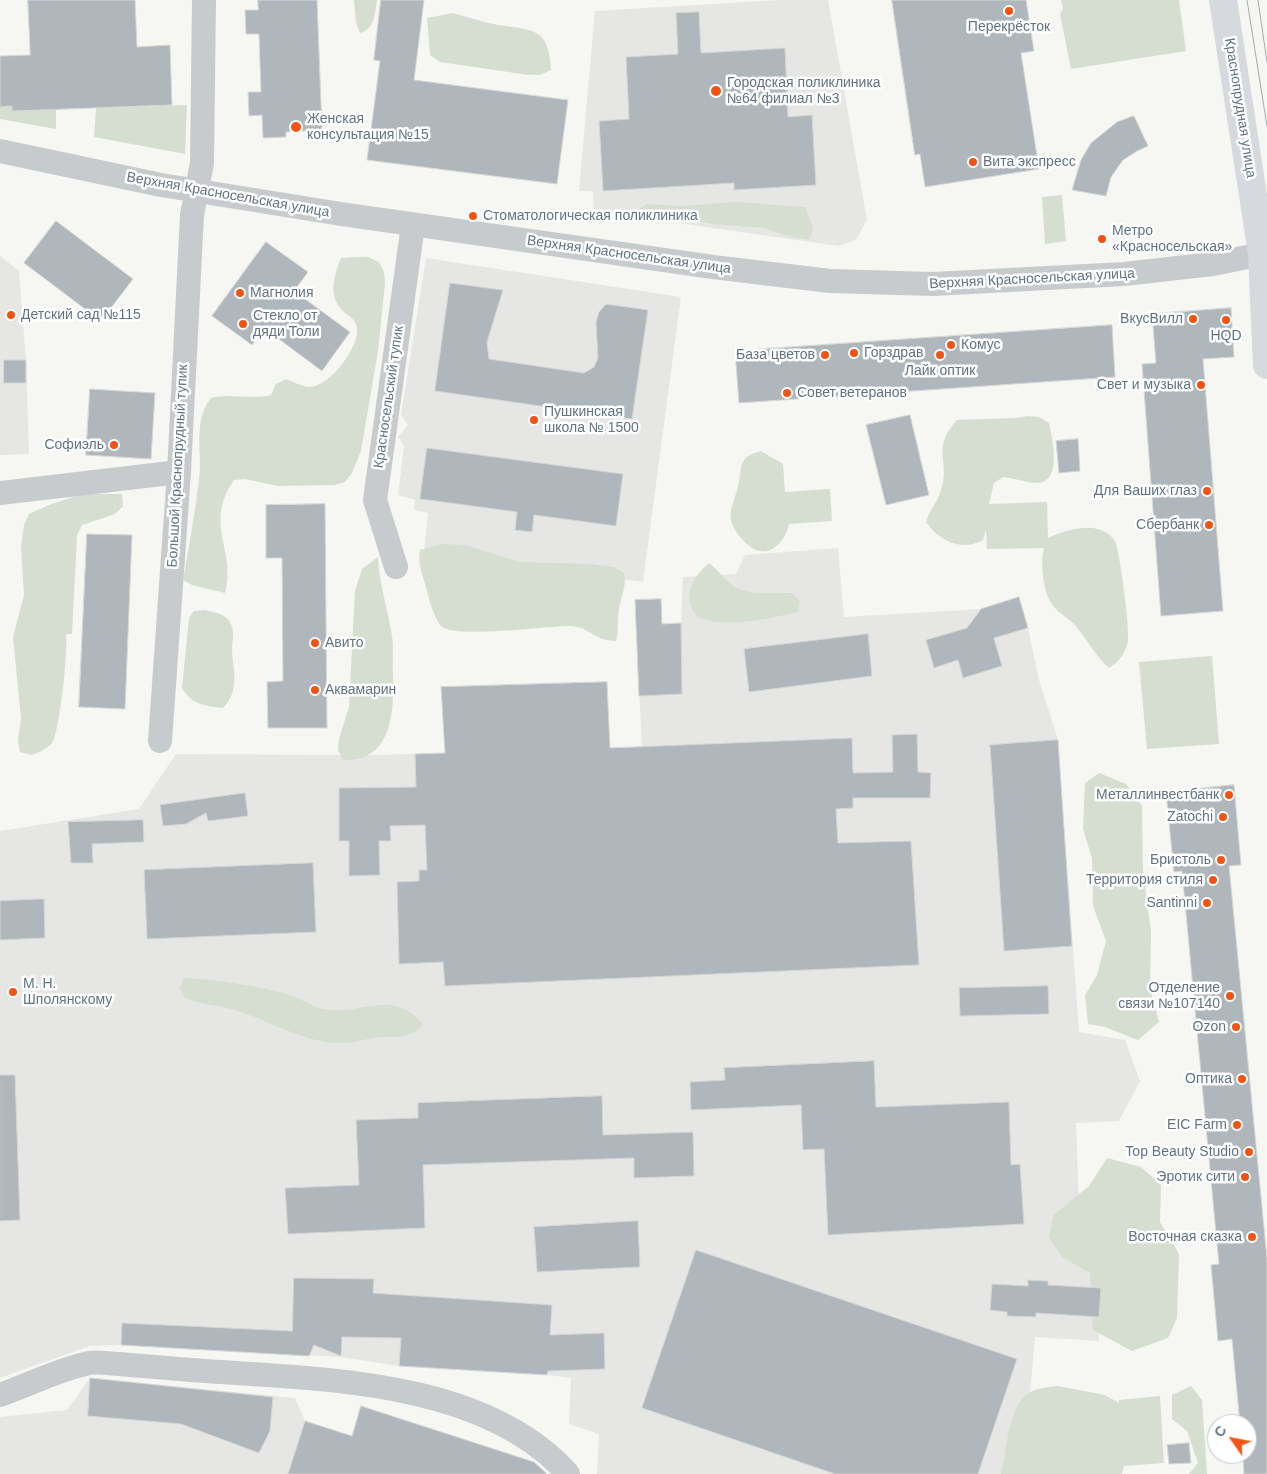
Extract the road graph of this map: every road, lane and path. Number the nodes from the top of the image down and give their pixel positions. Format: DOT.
graph roads {
  1 [pos="204,0"];
  2 [pos="1223,0"];
  3 [pos="0,151"];
  4 [pos="197,191"];
  5 [pos="413,225"];
  6 [pos="1265,254"];
  7 [pos="1267,365"];
  8 [pos="179,472"];
  9 [pos="7,493"];
  10 [pos="396,567"];
  11 [pos="160,741"];
  12 [pos="0,1395"];
  13 [pos="568,1474"];
  1 -- 4 [label="street, Большой Краснопрудный тупик"];
  2 -- 6 [label="main road, Краснопрудная улица"];
  3 -- 4 [label="street, Верхняя Красносельская улица"];
  4 -- 5 [label="street, Верхняя Красносельская улица"];
  4 -- 8 [label="street, Большой Краснопрудный тупик"];
  5 -- 6 [label="street, Верхняя Красносельская улица"];
  5 -- 10 [label="street, Красносельский тупик"];
  6 -- 7 [label="main road, Краснопрудная улица"];
  8 -- 9 [label="street"];
  8 -- 11 [label="street, Большой Краснопрудный тупик"];
  12 -- 13 [label="street"];
}
